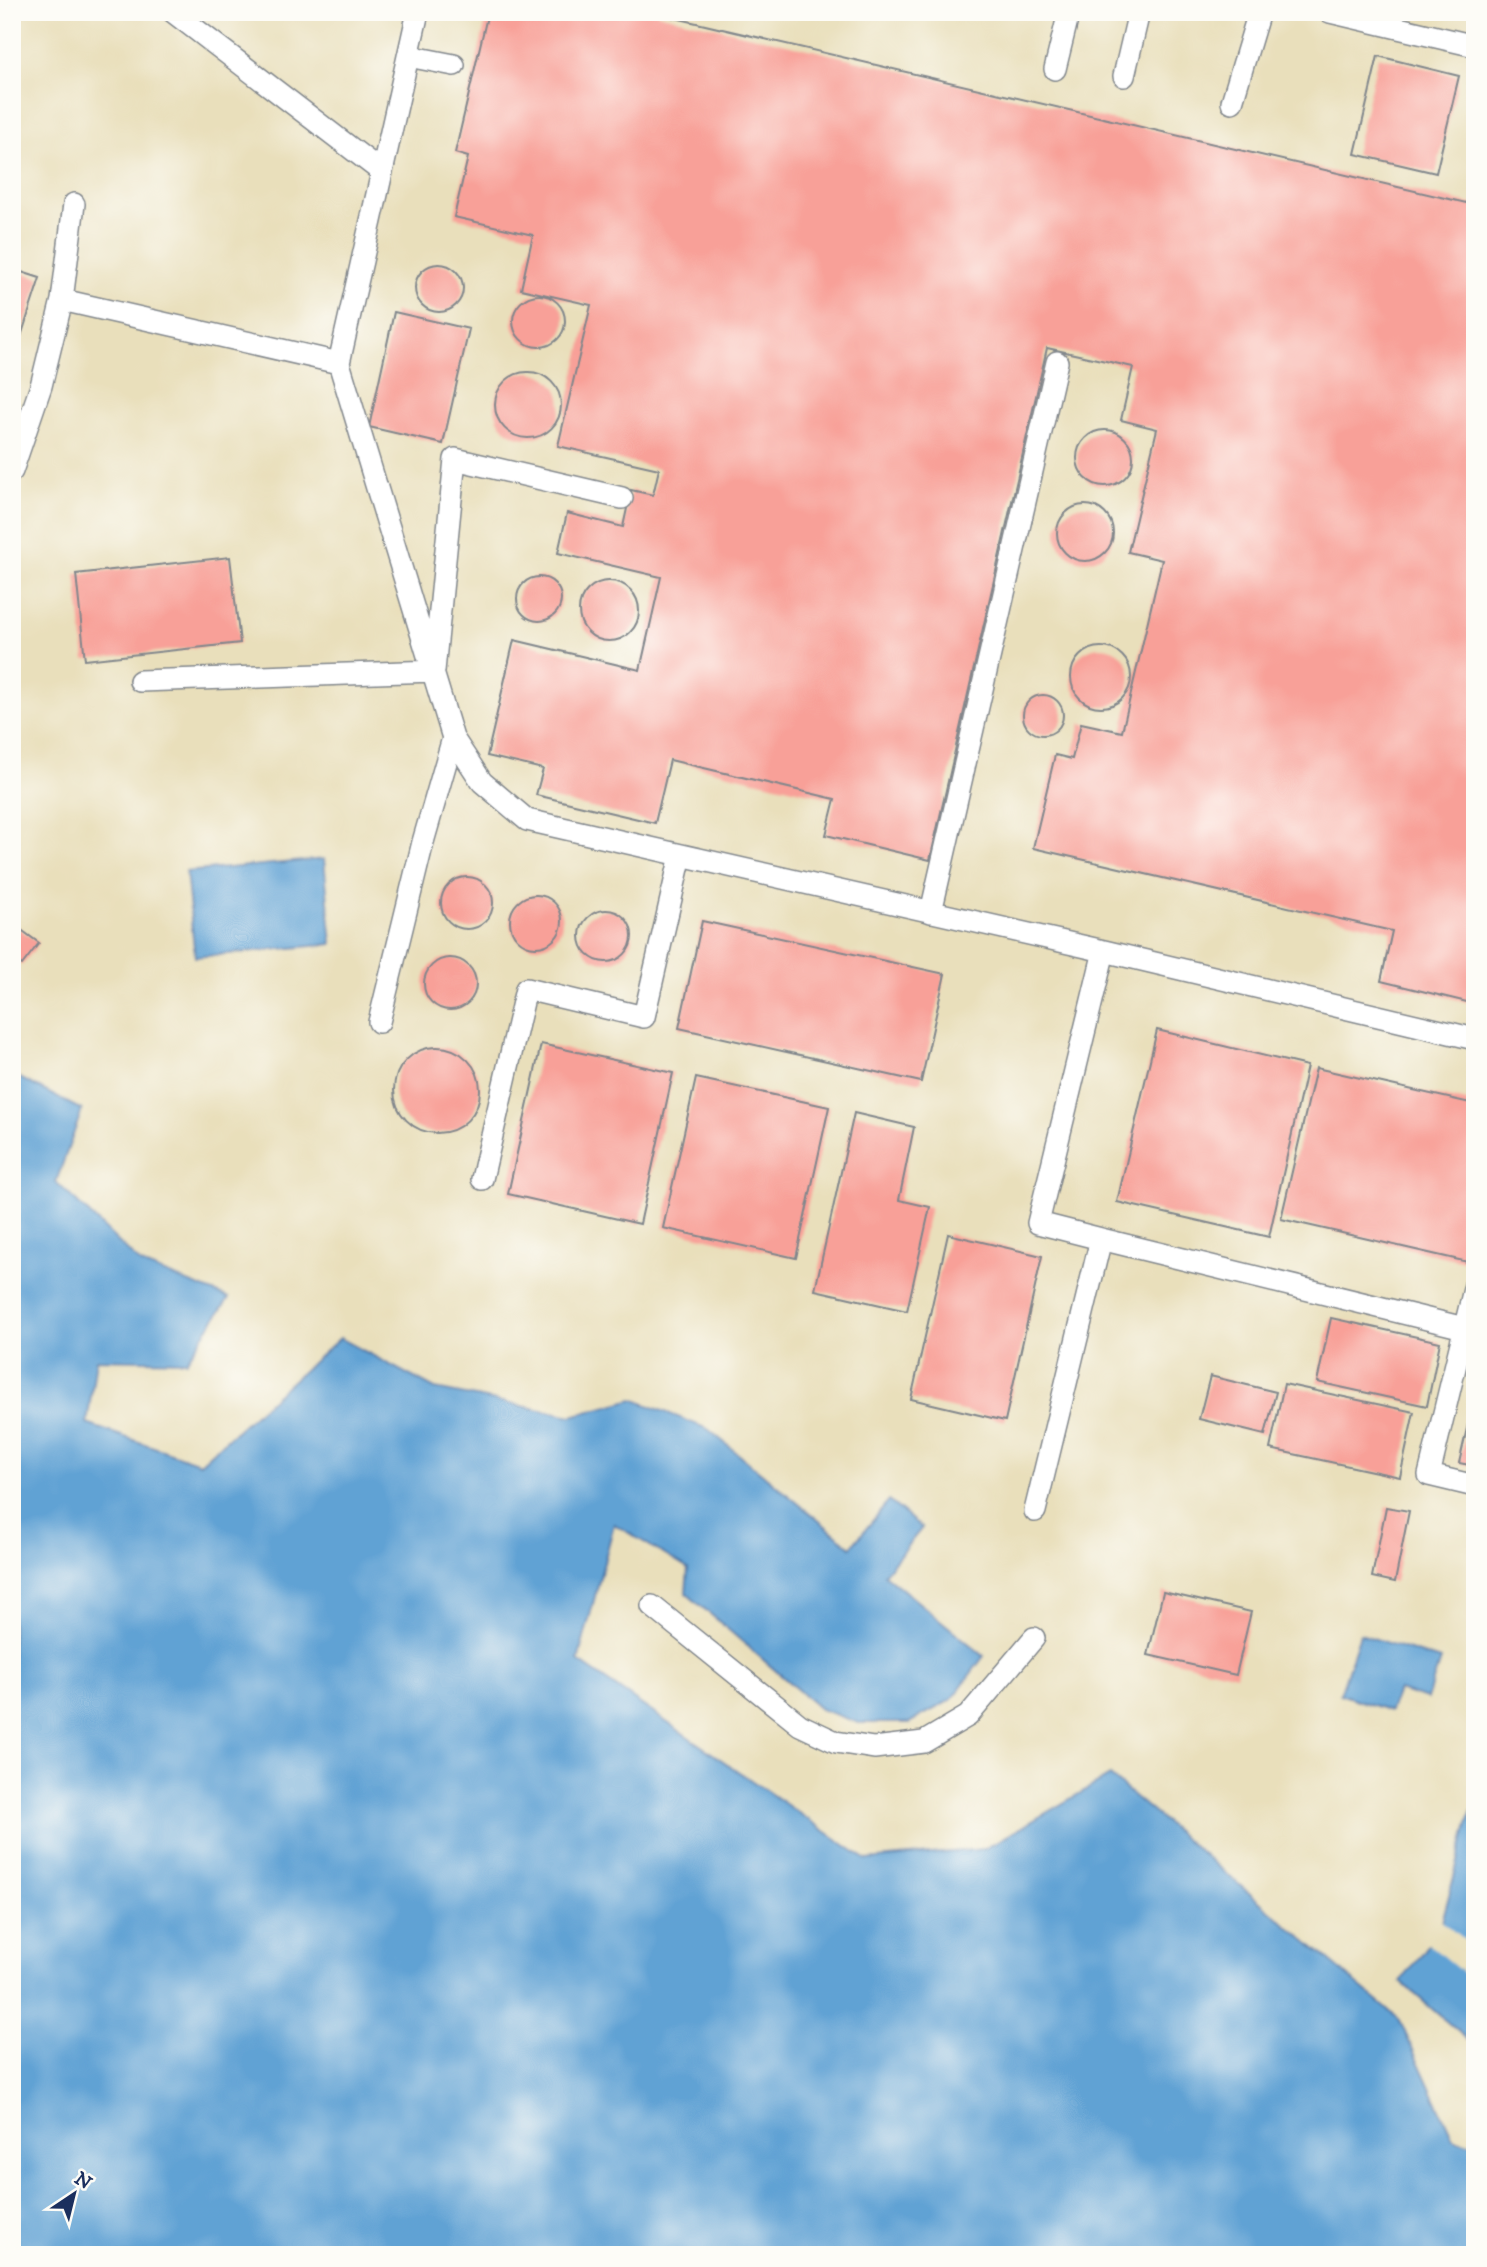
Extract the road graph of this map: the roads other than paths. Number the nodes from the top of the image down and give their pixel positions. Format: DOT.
graph roads {
  1 [pos="173,12"];
  2 [pos="418,12"];
  3 [pos="1069,12"];
  4 [pos="1139,12"];
  5 [pos="1259,12"];
  6 [pos="1330,12"];
  7 [pos="1475,46"];
  8 [pos="408,56"];
  9 [pos="454,65"];
  10 [pos="1055,69"];
  11 [pos="1124,76"];
  12 [pos="1232,102"];
  13 [pos="382,172"];
  14 [pos="74,204"];
  15 [pos="62,300"];
  16 [pos="1057,362"];
  17 [pos="339,363"];
  18 [pos="12,471"];
  19 [pos="622,498"];
  20 [pos="434,671"];
  21 [pos="140,681"];
  22 [pos="453,738"];
  23 [pos="681,855"];
  24 [pos="931,912"];
  25 [pos="1104,951"];
  26 [pos="379,1022"];
  27 [pos="1475,1039"];
  28 [pos="482,1179"];
  29 [pos="1101,1239"];
  30 [pos="1475,1285"];
  31 [pos="1464,1328"];
  32 [pos="1475,1486"];
  33 [pos="1035,1511"];
  34 [pos="652,1606"];
  35 [pos="1034,1638"];
  1 -- 13 [label="lane"];
  2 -- 8 [label="lane"];
  3 -- 10 [label="lane"];
  4 -- 11 [label="lane"];
  5 -- 12 [label="lane"];
  6 -- 7 [label="lane"];
  8 -- 9 [label="lane"];
  8 -- 13 [label="lane"];
  13 -- 17 [label="lane"];
  14 -- 15 [label="lane"];
  15 -- 17 [label="lane"];
  15 -- 18 [label="lane"];
  16 -- 24 [label="lane"];
  17 -- 20 [label="lane"];
  19 -- 20 [label="lane"];
  20 -- 21 [label="lane"];
  20 -- 22 [label="lane"];
  22 -- 23 [label="lane"];
  22 -- 26 [label="lane"];
  23 -- 24 [label="lane"];
  23 -- 28 [label="lane"];
  24 -- 25 [label="lane"];
  25 -- 27 [label="lane"];
  25 -- 29 [label="lane"];
  29 -- 31 [label="lane"];
  29 -- 33 [label="lane"];
  30 -- 31 [label="lane"];
  31 -- 32 [label="lane"];
  34 -- 35 [label="lane"];
}
